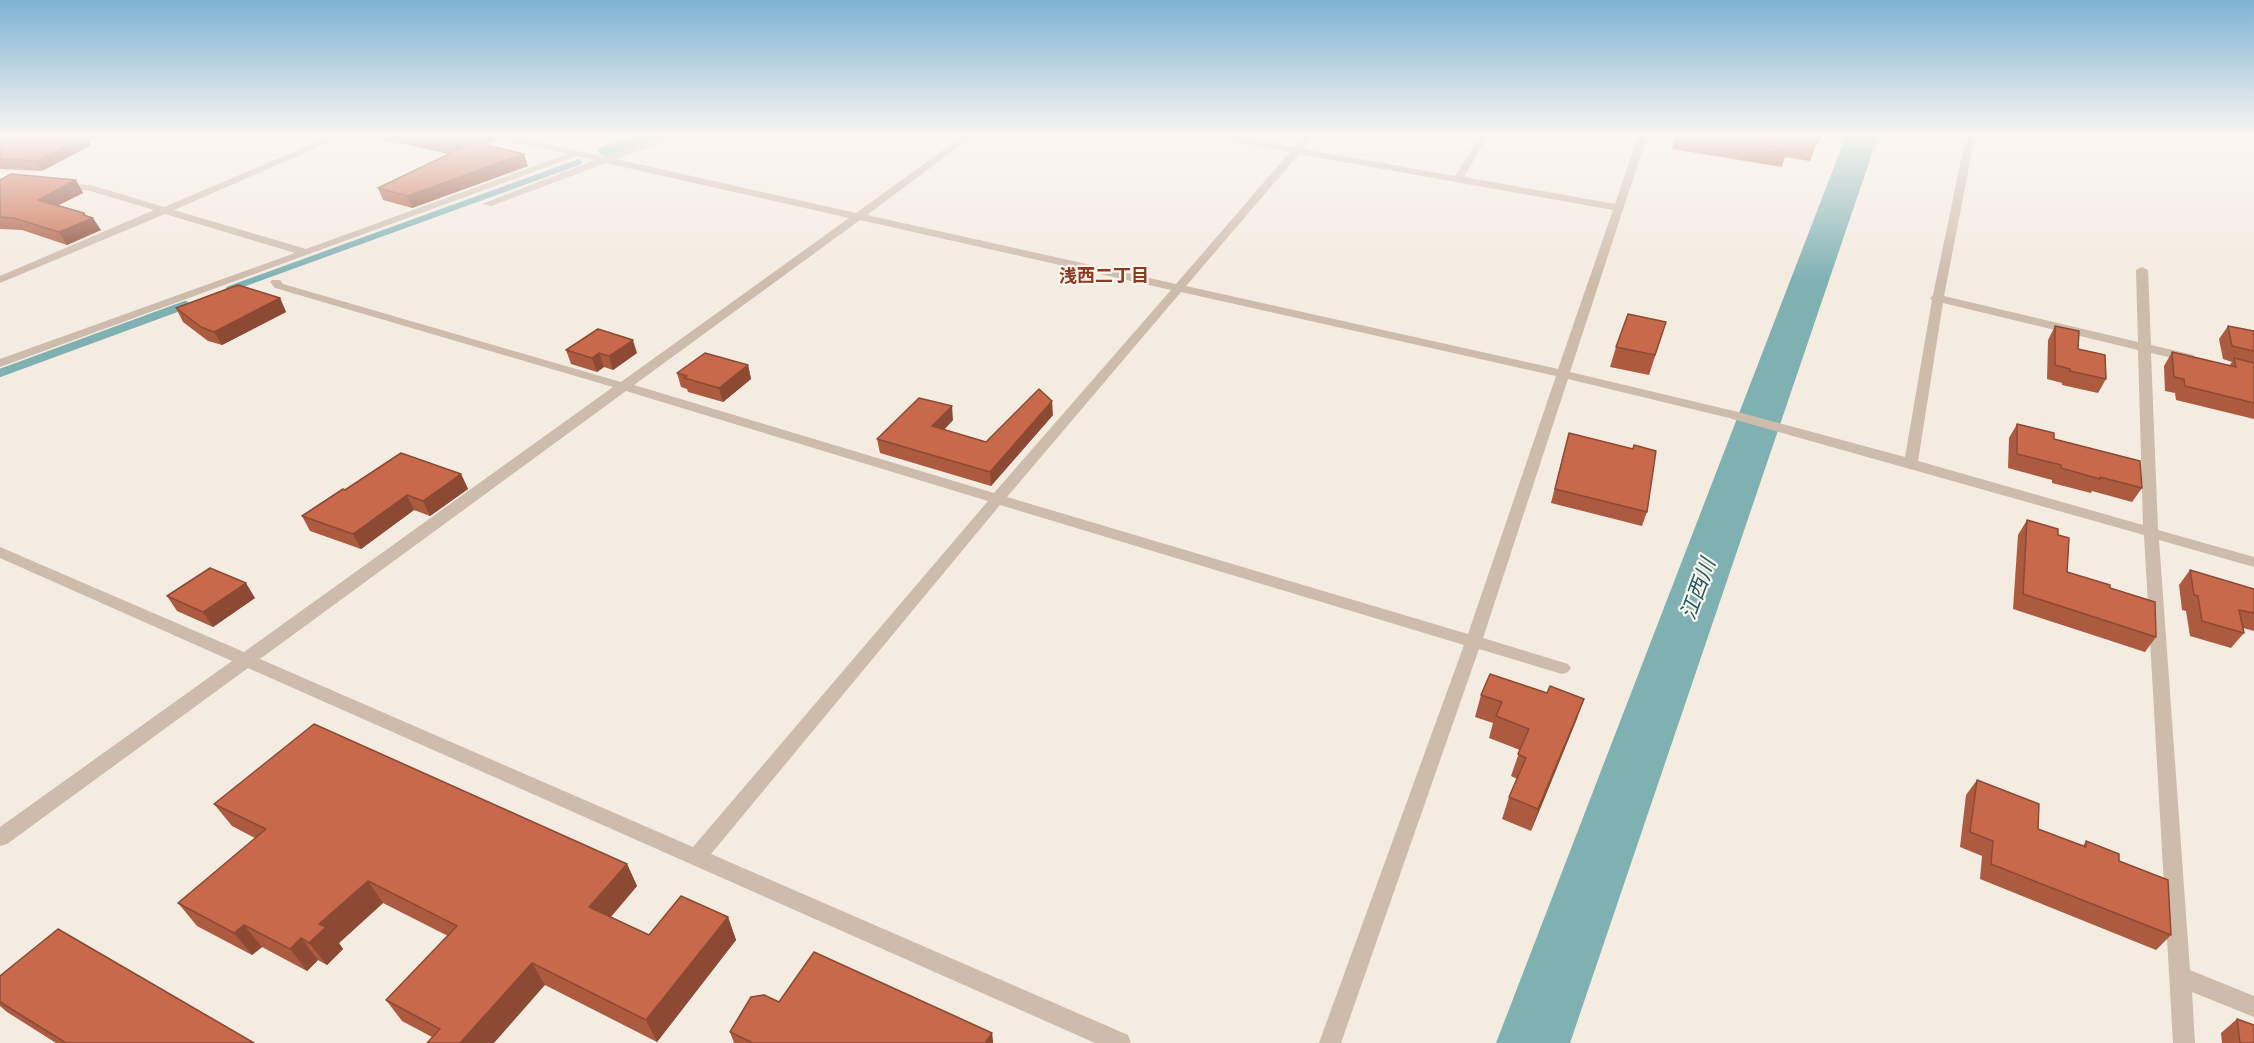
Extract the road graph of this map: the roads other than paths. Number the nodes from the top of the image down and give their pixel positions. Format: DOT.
graph roads {
  1 [pos="60,185"];
  2 [pos="223,185"];
  3 [pos="495,185"];
  4 [pos="540,185"];
  5 [pos="715,185"];
  6 [pos="902,185"];
  7 [pos="1266,185"];
  8 [pos="1495,185"];
  9 [pos="1627,185"];
  10 [pos="1960,185"];
  11 [pos="487,204"];
  12 [pos="1619,208"];
  13 [pos="165,209"];
  14 [pos="857,217"];
  15 [pos="307,253"];
  16 [pos="2142,270"];
  17 [pos="0,280"];
  18 [pos="276,282"];
  19 [pos="1176,288"];
  20 [pos="1936,298"];
  21 [pos="2146,348"];
  22 [pos="2200,361"];
  23 [pos="0,363"];
  24 [pos="1563,374"];
  25 [pos="625,387"];
  26 [pos="1911,464"];
  27 [pos="997,499"];
  28 [pos="2151,532"];
  29 [pos="0,552"];
  30 [pos="2254,562"];
  31 [pos="1473,643"];
  32 [pos="245,662"];
  33 [pos="1562,668"];
  34 [pos="0,838"];
  35 [pos="696,858"];
  36 [pos="2179,976"];
  37 [pos="2254,1006"];
  38 [pos="1120,1043"];
  39 [pos="1330,1043"];
  40 [pos="2184,1043"];
  1 -- 13 [label="street"];
  2 -- 13 [label="street"];
  3 -- 15 [label="street"];
  4 -- 11 [label="street"];
  5 -- 14 [label="street"];
  6 -- 14 [label="street"];
  7 -- 19 [label="street"];
  8 -- 12 [label="street"];
  9 -- 12 [label="street"];
  10 -- 20 [label="street"];
  12 -- 24 [label="street"];
  13 -- 15 [label="street"];
  13 -- 17 [label="street"];
  14 -- 19 [label="street"];
  14 -- 25 [label="street"];
  15 -- 23 [label="street"];
  16 -- 21 [label="street"];
  18 -- 25 [label="street"];
  19 -- 24 [label="street"];
  19 -- 27 [label="street"];
  20 -- 21 [label="street"];
  20 -- 26 [label="street"];
  21 -- 22 [label="street"];
  21 -- 28 [label="street"];
  24 -- 26 [label="street"];
  24 -- 31 [label="street"];
  25 -- 27 [label="street"];
  25 -- 32 [label="street"];
  26 -- 28 [label="street"];
  27 -- 31 [label="street"];
  27 -- 35 [label="street"];
  28 -- 30 [label="street"];
  28 -- 36 [label="street"];
  29 -- 32 [label="street"];
  31 -- 33 [label="street"];
  31 -- 39 [label="street"];
  32 -- 34 [label="street"];
  32 -- 35 [label="street"];
  35 -- 38 [label="street"];
  36 -- 37 [label="street"];
  36 -- 40 [label="street"];
}
